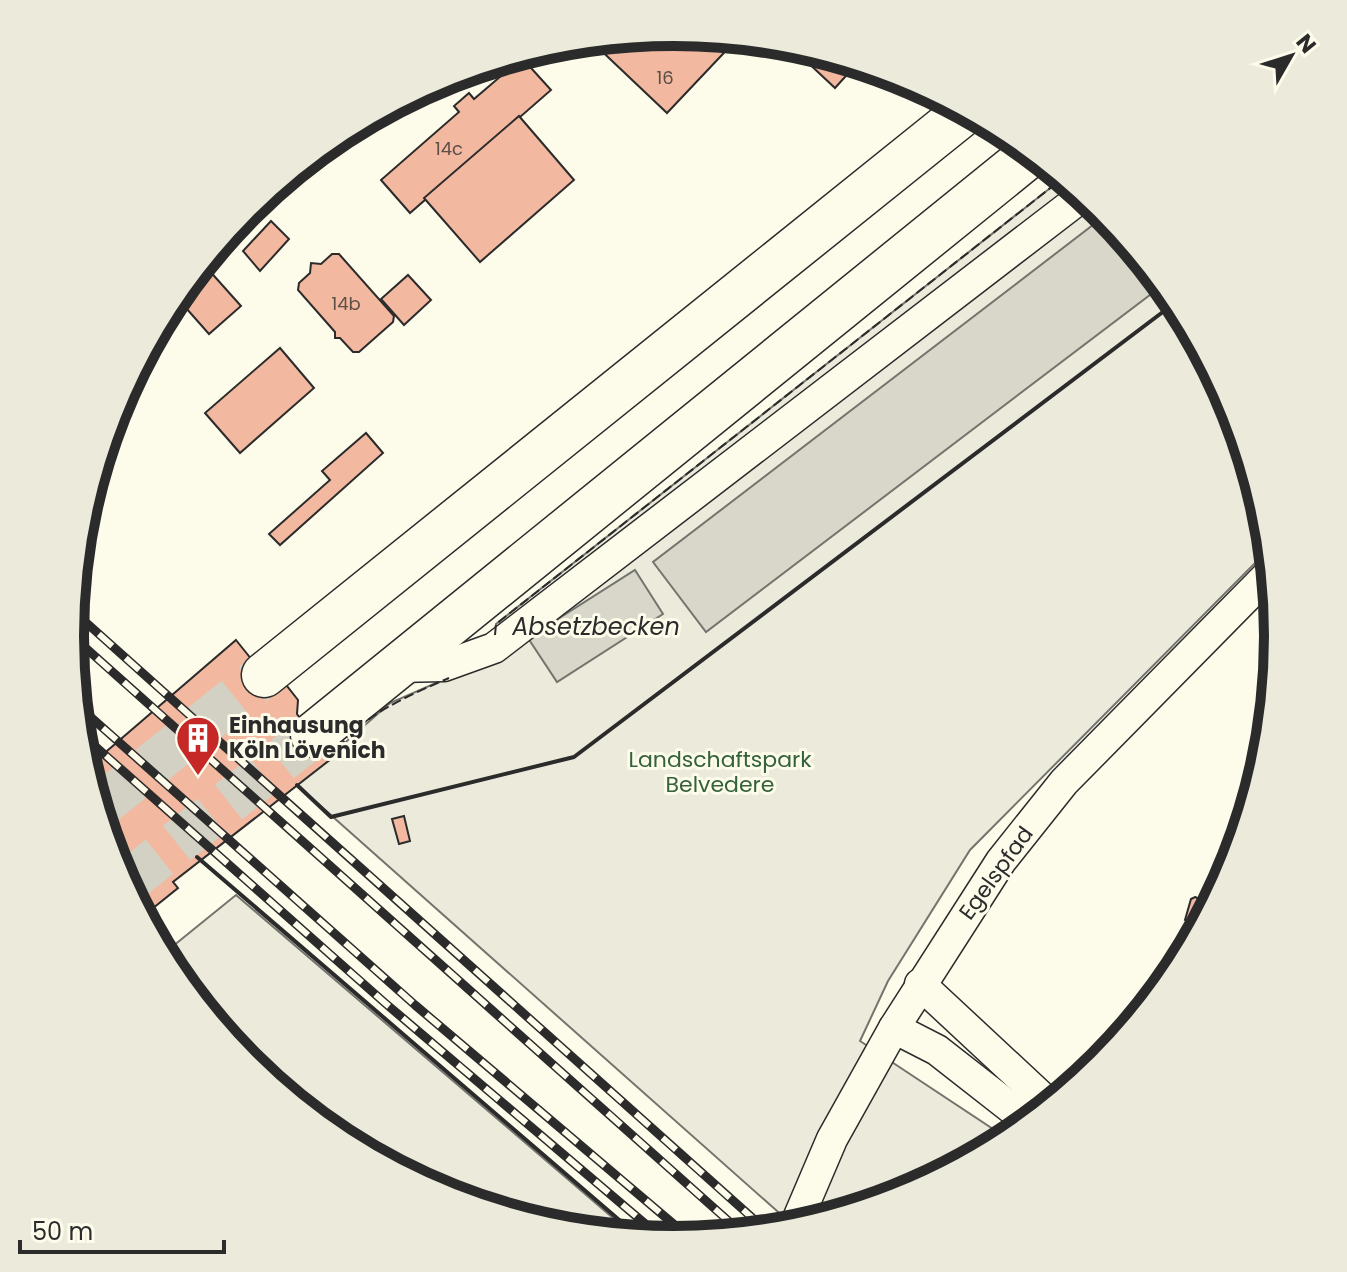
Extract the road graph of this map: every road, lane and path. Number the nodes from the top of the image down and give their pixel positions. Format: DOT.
graph roads {
  1 [pos="956,119"];
  2 [pos="1023,161"];
  3 [pos="1074,203"];
  4 [pos="1260,583"];
  5 [pos="395,667"];
  6 [pos="264,675"];
  7 [pos="313,735"];
  8 [pos="920,984"];
  9 [pos="894,1028"];
  10 [pos="1042,1097"];
  11 [pos="1019,1114"];
  12 [pos="801,1212"];
  1 -- 6 [label="highway"];
  2 -- 5 [label="highway"];
  3 -- 5 [label="street"];
  4 -- 8 [label="street, Egelspfad"];
  5 -- 7 [label="highway"];
  8 -- 9 [label="street, Egelspfad"];
  8 -- 10 [label="street"];
  9 -- 11 [label="street"];
  9 -- 12 [label="street, Egelspfad"];
}
